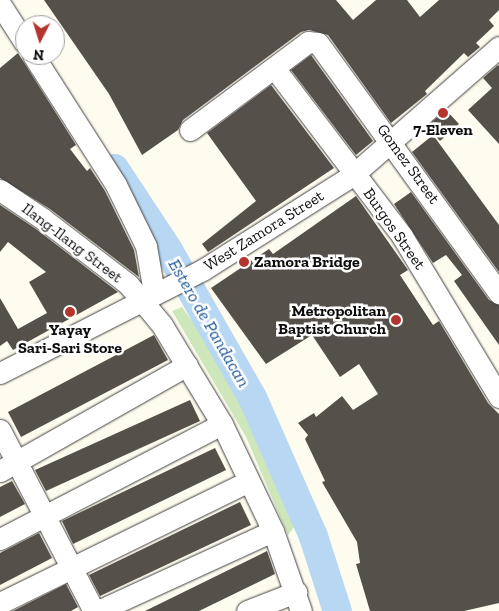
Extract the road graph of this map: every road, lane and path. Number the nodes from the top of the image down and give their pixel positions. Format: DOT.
graph roads {
  1 [pos="0,4"];
  2 [pos="15,27"];
  3 [pos="499,46"];
  4 [pos="39,65"];
  5 [pos="274,70"];
  6 [pos="190,130"];
  7 [pos="392,143"];
  8 [pos="354,174"];
  9 [pos="0,190"];
  10 [pos="499,293"];
  11 [pos="152,294"];
  12 [pos="186,365"];
  13 [pos="0,373"];
  14 [pos="499,398"];
  15 [pos="222,424"];
  16 [pos="0,430"];
  17 [pos="9,466"];
  18 [pos="249,481"];
  19 [pos="46,515"];
  20 [pos="273,531"];
  21 [pos="0,539"];
  22 [pos="72,567"];
  23 [pos="299,602"];
  24 [pos="0,603"];
  25 [pos="129,604"];
  26 [pos="96,611"];
  27 [pos="247,611"];
  1 -- 2 [label="street"];
  3 -- 7 [label="street, West Zamora Street"];
  4 -- 11 [label="street"];
  5 -- 6 [label="street"];
  5 -- 7 [label="street, Gomez Street"];
  5 -- 8 [label="street, Burgos Street"];
  7 -- 8 [label="street, West Zamora Street"];
  7 -- 10 [label="street, Gomez Street"];
  8 -- 11 [label="street, West Zamora Street"];
  8 -- 14 [label="street, Burgos Street"];
  9 -- 11 [label="street, Ilang-Ilang Street"];
  11 -- 12 [label="street, Ilang-Ilang Street"];
  11 -- 13 [label="street, West Zamora Street"];
  12 -- 15 [label="street, Ilang-Ilang Street"];
  12 -- 17 [label="street"];
  15 -- 18 [label="street, Ilang-Ilang Street"];
  15 -- 19 [label="street"];
  16 -- 17 [label="street"];
  17 -- 19 [label="street"];
  18 -- 20 [label="street, Ilang-Ilang Street"];
  18 -- 22 [label="street"];
  19 -- 21 [label="street"];
  19 -- 22 [label="street"];
  20 -- 23 [label="street, Ilang-Ilang Street"];
  20 -- 25 [label="street"];
  22 -- 24 [label="street"];
  22 -- 26 [label="street"];
  23 -- 27 [label="street"];
  25 -- 26 [label="street"];
}
